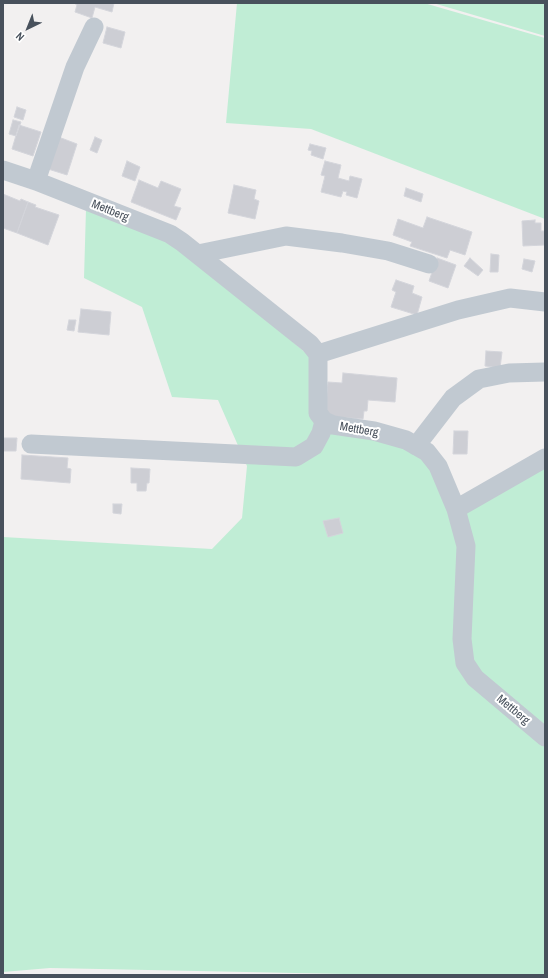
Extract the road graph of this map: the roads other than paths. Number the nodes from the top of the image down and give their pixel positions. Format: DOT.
graph roads {
  1 [pos="94,27"];
  2 [pos="3,170"];
  3 [pos="36,181"];
  4 [pos="198,254"];
  5 [pos="429,264"];
  6 [pos="545,302"];
  7 [pos="318,354"];
  8 [pos="545,372"];
  9 [pos="324,421"];
  10 [pos="31,444"];
  11 [pos="416,446"];
  12 [pos="545,458"];
  13 [pos="456,509"];
  14 [pos="545,737"];
  1 -- 3 [label="street"];
  2 -- 3 [label="street, Mettberg"];
  3 -- 4 [label="street, Mettberg"];
  4 -- 5 [label="street"];
  4 -- 7 [label="street, Mettberg"];
  6 -- 7 [label="street"];
  7 -- 9 [label="street, Mettberg"];
  8 -- 11 [label="street"];
  9 -- 10 [label="street"];
  9 -- 11 [label="street, Mettberg"];
  11 -- 13 [label="street, Mettberg"];
  12 -- 13 [label="street"];
  13 -- 14 [label="street, Mettberg"];
}
